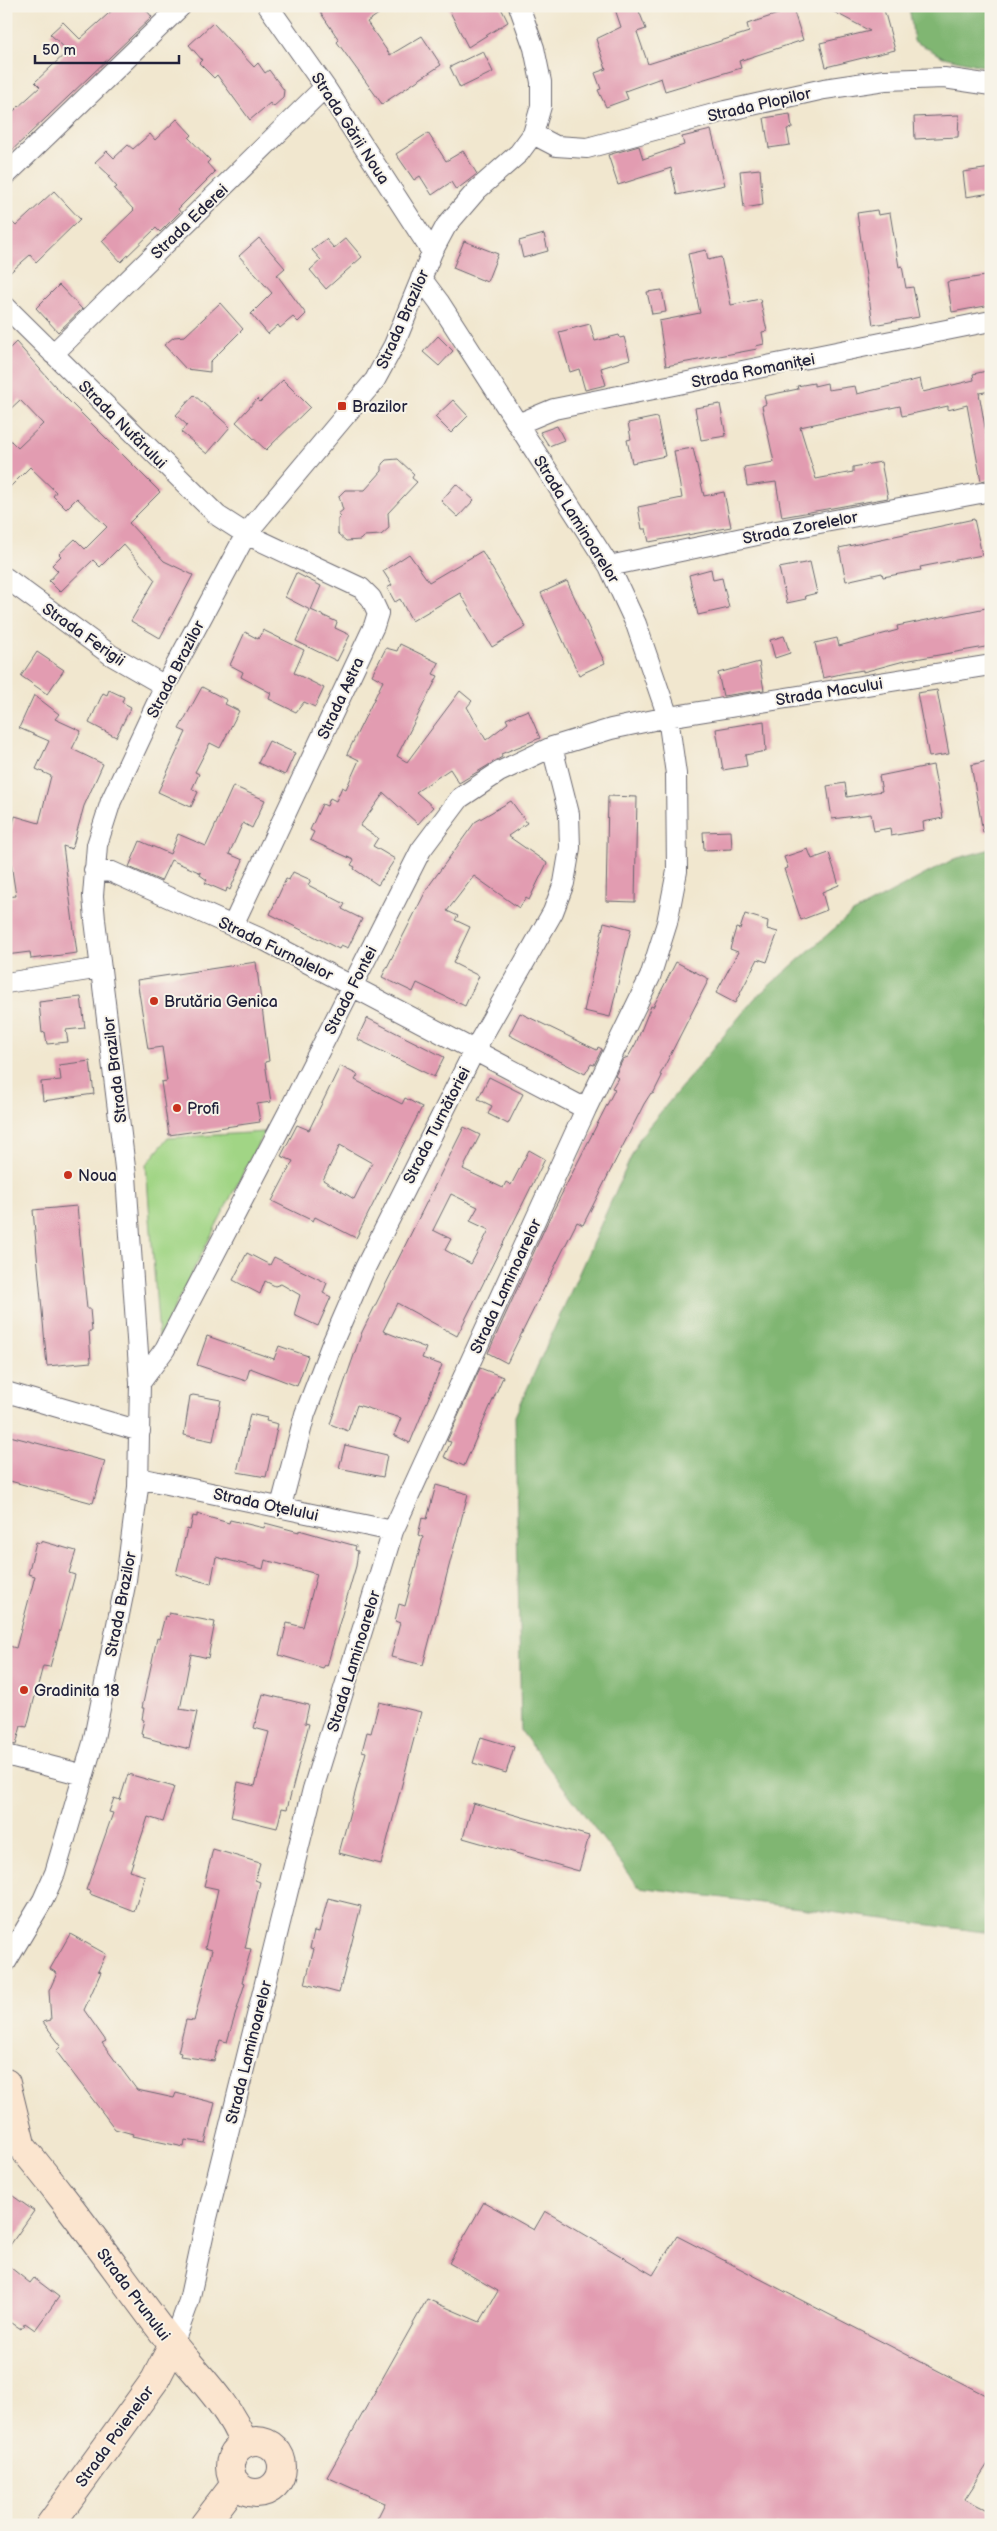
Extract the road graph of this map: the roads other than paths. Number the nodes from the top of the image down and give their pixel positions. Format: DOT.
graph roads {
  1 [pos="181,6"];
  2 [pos="268,6"];
  3 [pos="519,6"];
  4 [pos="991,85"];
  5 [pos="325,87"];
  6 [pos="533,134"];
  7 [pos="6,175"];
  8 [pos="432,252"];
  9 [pos="421,278"];
  10 [pos="9,316"];
  11 [pos="991,321"];
  12 [pos="53,354"];
  13 [pos="518,424"];
  14 [pos="991,491"];
  15 [pos="246,534"];
  16 [pos="609,566"];
  17 [pos="6,578"];
  18 [pos="991,665"];
  19 [pos="165,686"];
  20 [pos="668,717"];
  21 [pos="552,748"];
  22 [pos="94,870"];
  23 [pos="233,925"];
  24 [pos="101,968"];
  25 [pos="6,983"];
  26 [pos="353,986"];
  27 [pos="475,1050"];
  28 [pos="586,1109"];
  29 [pos="140,1383"];
  30 [pos="6,1392"];
  31 [pos="140,1432"];
  32 [pos="139,1478"];
  33 [pos="281,1506"];
  34 [pos="393,1531"];
  35 [pos="6,1755"];
  36 [pos="84,1775"];
  37 [pos="34,1914"];
  38 [pos="6,1940"];
  39 [pos="6,1962"];
  40 [pos="6,2083"];
  41 [pos="13,2136"];
  42 [pos="173,2345"];
  43 [pos="244,2444"];
  44 [pos="236,2483"];
  45 [pos="50,2525"];
  46 [pos="204,2525"];
  1 -- 7 [label="street"];
  2 -- 5 [label="street, Strada Gării Noua"];
  3 -- 6 [label="street, Strada Brazilor"];
  4 -- 6 [label="street, Strada Plopilor"];
  5 -- 8 [label="street, Strada Gării Noua"];
  5 -- 12 [label="street, Strada Ederei"];
  6 -- 8 [label="street, Strada Brazilor"];
  8 -- 9 [label="street, Strada Brazilor"];
  9 -- 13 [label="street, Strada Laminoarelor"];
  9 -- 15 [label="street, Strada Brazilor"];
  10 -- 12 [label="street, Strada Nufărului"];
  11 -- 13 [label="street, Strada Romaniței"];
  12 -- 15 [label="street, Strada Nufărului"];
  13 -- 16 [label="street, Strada Laminoarelor"];
  14 -- 16 [label="street, Strada Zorelelor"];
  15 -- 19 [label="street, Strada Brazilor"];
  15 -- 23 [label="street, Strada Astra"];
  16 -- 20 [label="street, Strada Laminoarelor"];
  17 -- 19 [label="street, Strada Ferigii"];
  18 -- 20 [label="street, Strada Macului"];
  19 -- 22 [label="street, Strada Brazilor"];
  20 -- 21 [label="street, Strada Fontei"];
  20 -- 28 [label="street, Strada Laminoarelor"];
  21 -- 26 [label="street, Strada Fontei"];
  21 -- 27 [label="street, Strada Turnătoriei"];
  22 -- 23 [label="street, Strada Furnalelor"];
  22 -- 24 [label="street, Strada Brazilor"];
  23 -- 26 [label="street, Strada Furnalelor"];
  24 -- 25 [label="street"];
  24 -- 29 [label="street, Strada Brazilor"];
  26 -- 27 [label="street, Strada Furnalelor"];
  26 -- 29 [label="street, Strada Fontei"];
  27 -- 28 [label="street, Strada Furnalelor"];
  27 -- 33 [label="street, Strada Turnătoriei"];
  28 -- 34 [label="street, Strada Laminoarelor"];
  29 -- 31 [label="street, Strada Brazilor"];
  30 -- 31 [label="street"];
  31 -- 32 [label="street, Strada Brazilor"];
  32 -- 33 [label="street, Strada Oțelului"];
  32 -- 36 [label="street, Strada Brazilor"];
  33 -- 34 [label="street, Strada Oțelului"];
  34 -- 42 [label="street, Strada Laminoarelor"];
  35 -- 36 [label="street"];
  36 -- 37 [label="street, Strada Brazilor"];
  37 -- 38 [label="street, Strada Brazilor"];
  37 -- 39 [label="street, Strada Brazilor"];
  40 -- 41 [label="street, Strada Prunului"];
  41 -- 42 [label="street, Strada Prunului"];
  42 -- 43 [label="street, Strada Prunului"];
  42 -- 45 [label="street, Strada Poienelor"];
  43 -- 44 [label="street"];
  43 -- 44 [label="street"];
  44 -- 46 [label="street"];
}
